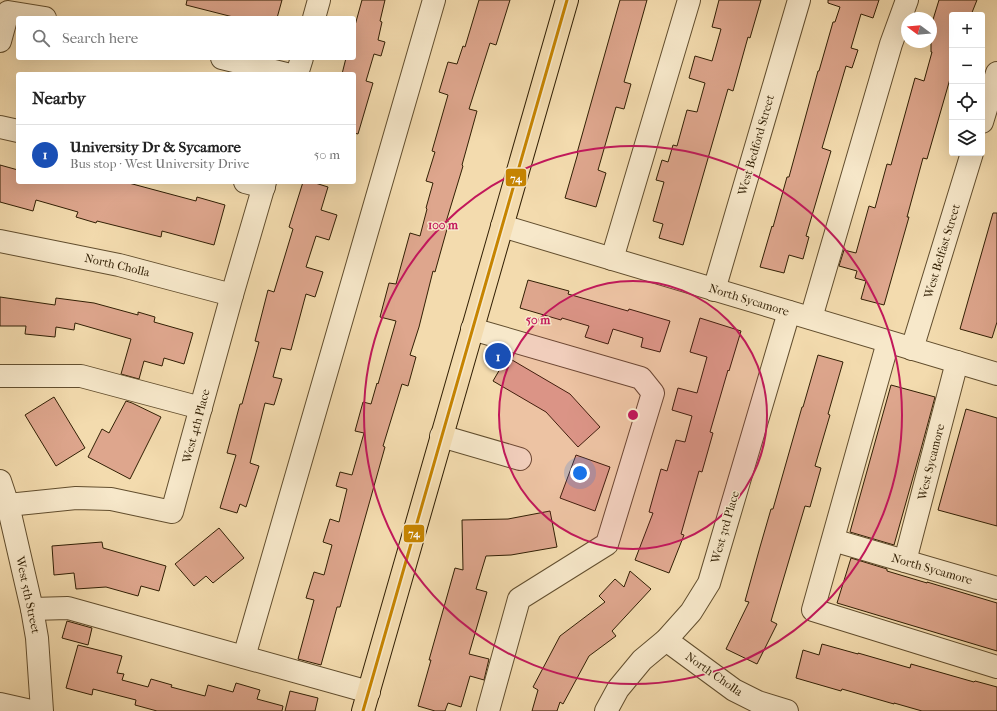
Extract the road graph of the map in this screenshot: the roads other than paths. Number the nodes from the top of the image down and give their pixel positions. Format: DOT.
graph roads {
  1 [pos="319,0"];
  2 [pos="434,0"];
  3 [pos="566,0"];
  4 [pos="689,0"];
  5 [pos="799,0"];
  6 [pos="907,0"];
  7 [pos="33,16"];
  8 [pos="315,16"];
  9 [pos="0,41"];
  10 [pos="230,60"];
  11 [pos="301,60"];
  12 [pos="278,72"];
  13 [pos="298,72"];
  14 [pos="997,73"];
  15 [pos="983,120"];
  16 [pos="0,127"];
  17 [pos="16,131"];
  18 [pos="971,156"];
  19 [pos="258,184"];
  20 [pos="502,226"];
  21 [pos="0,241"];
  22 [pos="612,259"];
  23 [pos="714,290"];
  24 [pos="232,295"];
  25 [pos="789,312"];
  26 [pos="811,318"];
  27 [pos="472,329"];
  28 [pos="888,342"];
  29 [pos="912,349"];
  30 [pos="957,362"];
  31 [pos="997,374"];
  32 [pos="0,376"];
  33 [pos="201,408"];
  34 [pos="441,436"];
  35 [pos="520,459"];
  36 [pos="0,481"];
  37 [pos="8,505"];
  38 [pos="843,543"];
  39 [pos="905,561"];
  40 [pos="997,588"];
  41 [pos="32,609"];
  42 [pos="666,640"];
  43 [pos="244,657"];
  44 [pos="997,666"];
  45 [pos="366,702"];
  46 [pos="0,704"];
  47 [pos="31,711"];
  48 [pos="42,711"];
  49 [pos="488,711"];
  50 [pos="606,711"];
  51 [pos="787,711"];
  1 -- 8 [label="street"];
  2 -- 43 [label="street"];
  3 -- 20 [label="main road"];
  4 -- 22 [label="street"];
  5 -- 23 [label="street, West Bedford Street"];
  6 -- 26 [label="street"];
  7 -- 9 [label="street"];
  10 -- 12 [label="street"];
  11 -- 13 [label="street"];
  14 -- 15 [label="street"];
  16 -- 17 [label="street"];
  18 -- 29 [label="street, West Belfast Street"];
  19 -- 24 [label="street, West 4th Place"];
  20 -- 22 [label="street, North Sycamore"];
  20 -- 27 [label="main road"];
  21 -- 24 [label="street, North Cholla"];
  22 -- 23 [label="street, North Sycamore"];
  23 -- 25 [label="street, North Sycamore"];
  24 -- 33 [label="street, West 4th Place"];
  25 -- 26 [label="street, North Sycamore"];
  25 -- 42 [label="street, West 3rd Place"];
  26 -- 28 [label="street, North Sycamore"];
  27 -- 34 [label="main road"];
  27 -- 49 [label="street"];
  28 -- 29 [label="street, North Sycamore"];
  28 -- 44 [label="street"];
  29 -- 30 [label="street, North Sycamore"];
  30 -- 31 [label="street, North Sycamore"];
  30 -- 39 [label="street, West Sycamore"];
  32 -- 33 [label="street"];
  33 -- 37 [label="street, West 4th Place"];
  34 -- 35 [label="street"];
  34 -- 45 [label="main road"];
  36 -- 37 [label="street, West 5th Street"];
  37 -- 41 [label="street, West 5th Street"];
  38 -- 39 [label="street, North Sycamore"];
  39 -- 40 [label="street, North Sycamore"];
  41 -- 43 [label="street"];
  41 -- 48 [label="street, West 5th Street"];
  42 -- 50 [label="street, West 3rd Place"];
  42 -- 51 [label="street, North Cholla"];
  43 -- 45 [label="street"];
  46 -- 47 [label="street"];
}
